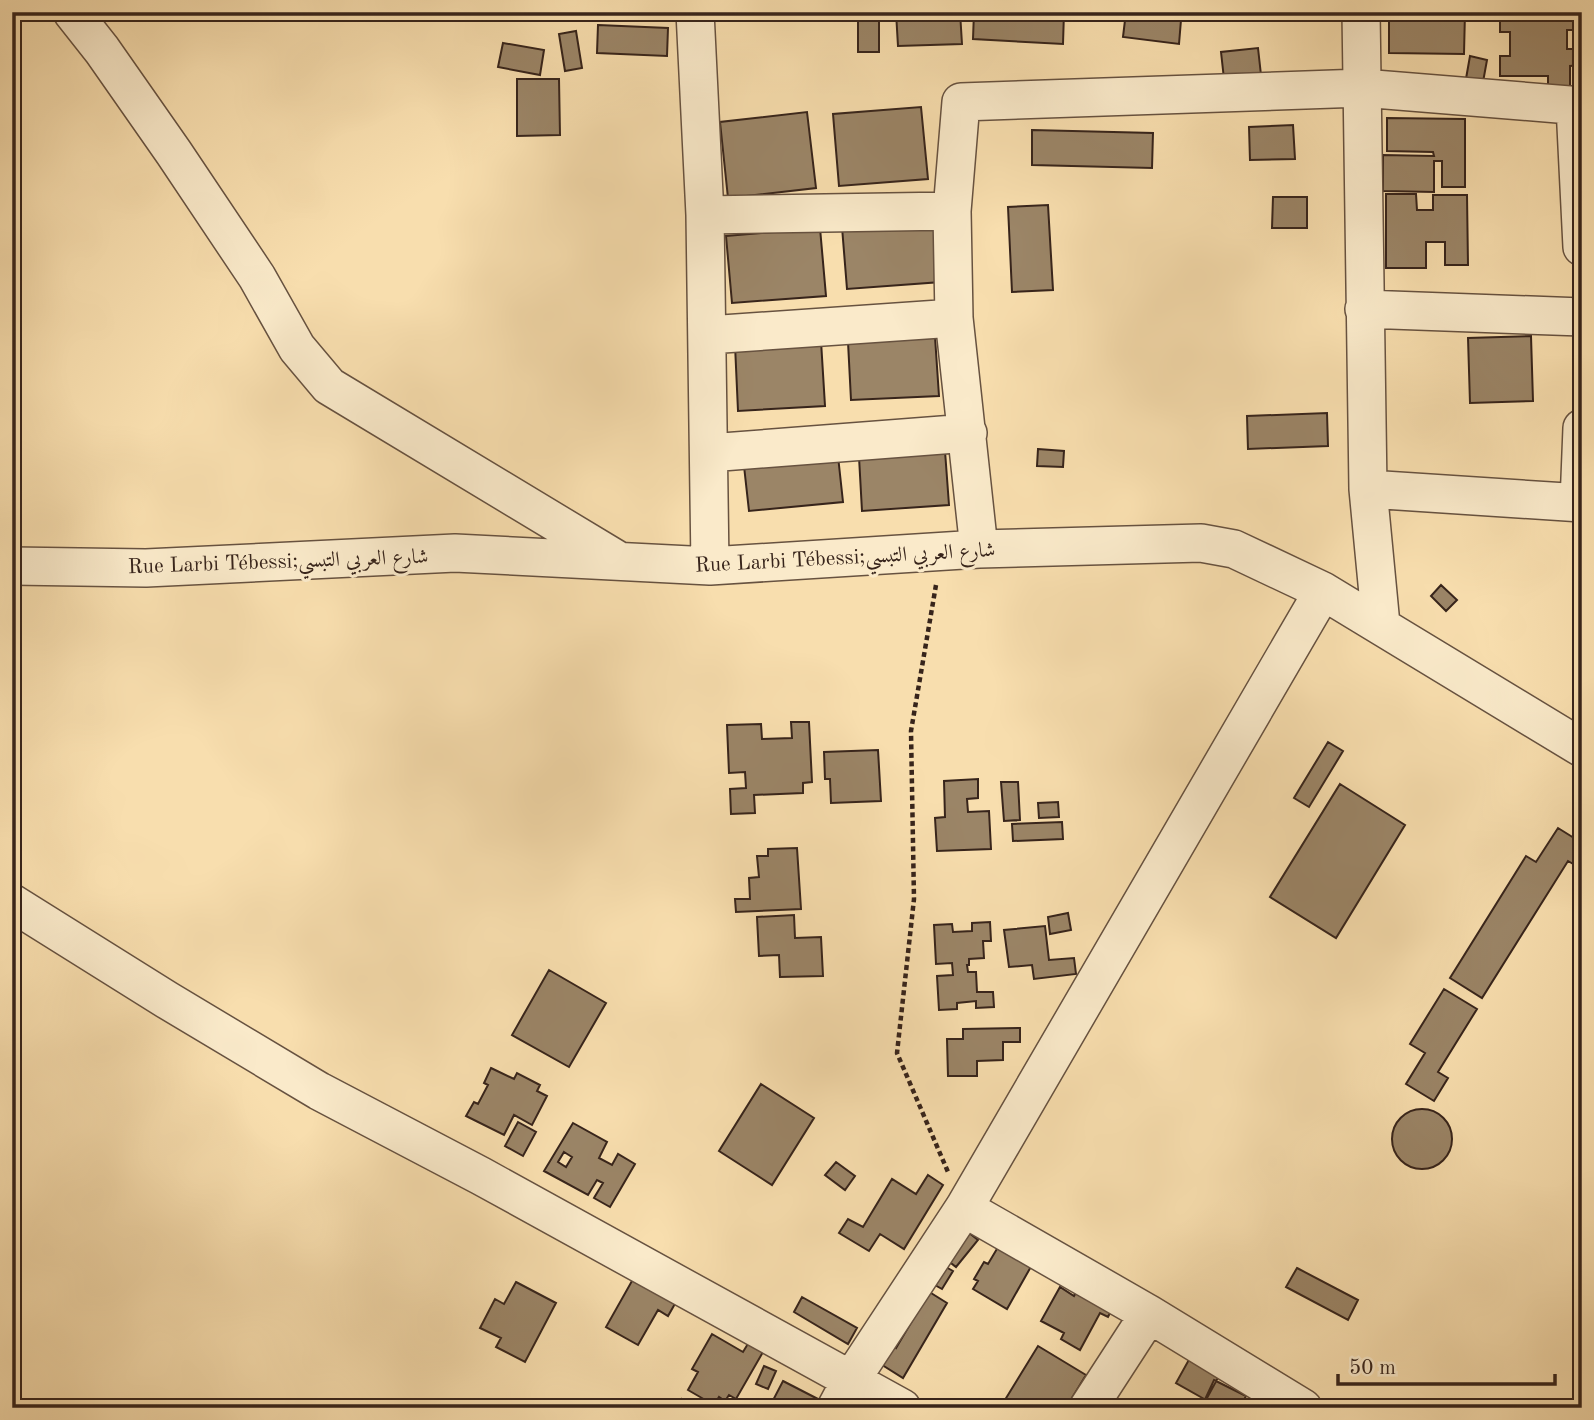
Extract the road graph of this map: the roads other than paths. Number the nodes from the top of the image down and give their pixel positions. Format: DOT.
graph roads {
  1 [pos="72,12"];
  2 [pos="695,12"];
  3 [pos="1361,12"];
  4 [pos="1362,88"];
  5 [pos="1578,106"];
  6 [pos="952,211"];
  7 [pos="705,215"];
  8 [pos="1582,247"];
  9 [pos="1364,309"];
  10 [pos="1582,317"];
  11 [pos="954,318"];
  12 [pos="708,335"];
  13 [pos="1582,428"];
  14 [pos="968,433"];
  15 [pos="709,453"];
  16 [pos="1368,489"];
  17 [pos="1581,503"];
  18 [pos="979,549"];
  19 [pos="621,561"];
  20 [pos="12,566"];
  21 [pos="710,566"];
  22 [pos="1323,591"];
  23 [pos="1381,625"];
  24 [pos="1582,748"];
  25 [pos="12,903"];
  26 [pos="964,1208"];
  27 [pos="1149,1314"];
  28 [pos="844,1394"];
  29 [pos="902,1408"];
  30 [pos="1088,1408"];
  31 [pos="1303,1408"];
  1 -- 19 [label="street"];
  2 -- 7 [label="street"];
  3 -- 4 [label="street"];
  4 -- 5 [label="street"];
  4 -- 6 [label="street"];
  4 -- 9 [label="street"];
  5 -- 8 [label="street"];
  6 -- 7 [label="street"];
  6 -- 11 [label="street"];
  7 -- 12 [label="street"];
  9 -- 10 [label="street"];
  9 -- 16 [label="street"];
  11 -- 12 [label="street"];
  11 -- 14 [label="street"];
  12 -- 15 [label="street"];
  13 -- 17 [label="street"];
  14 -- 15 [label="street"];
  14 -- 18 [label="street"];
  15 -- 21 [label="street"];
  16 -- 17 [label="street"];
  16 -- 23 [label="street"];
  18 -- 21 [label="street, Rue Larbi Tébessi;شارع العربي التبسي"];
  18 -- 22 [label="street, Rue Larbi Tébessi;شارع العربي التبسي"];
  19 -- 20 [label="street, Rue Larbi Tébessi;شارع العربي التبسي"];
  19 -- 21 [label="street, Rue Larbi Tébessi;شارع العربي التبسي"];
  22 -- 23 [label="street, Rue Larbi Tébessi;شارع العربي التبسي"];
  22 -- 26 [label="street"];
  23 -- 24 [label="street, Rue Larbi Tébessi;شارع العربي التبسي"];
  25 -- 28 [label="street"];
  26 -- 27 [label="street"];
  26 -- 28 [label="street"];
  27 -- 30 [label="street"];
  27 -- 31 [label="street"];
  28 -- 29 [label="street"];
}
